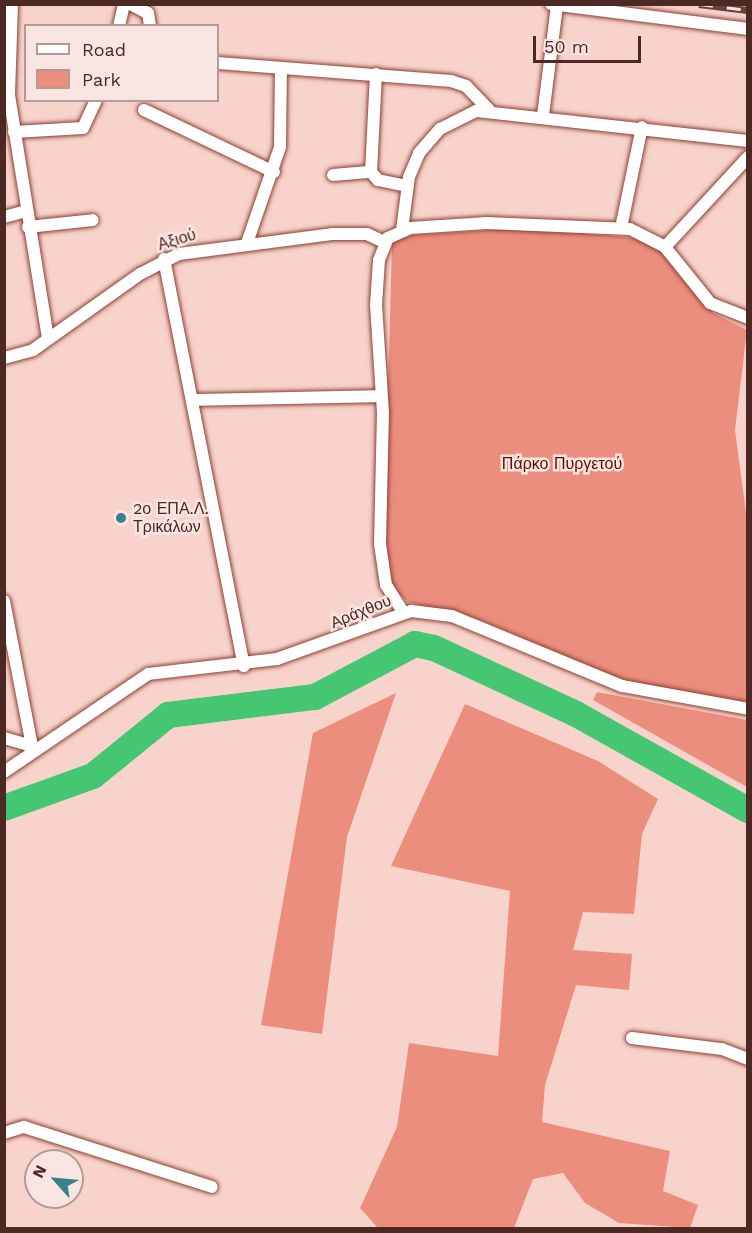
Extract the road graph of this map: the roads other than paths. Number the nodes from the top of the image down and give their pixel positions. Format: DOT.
graph roads {
  1 [pos="12,4"];
  2 [pos="124,4"];
  3 [pos="130,4"];
  4 [pos="554,5"];
  5 [pos="119,24"];
  6 [pos="150,24"];
  7 [pos="747,29"];
  8 [pos="7,39"];
  9 [pos="219,63"];
  10 [pos="282,68"];
  11 [pos="376,74"];
  12 [pos="95,102"];
  13 [pos="144,110"];
  14 [pos="489,110"];
  15 [pos="543,115"];
  16 [pos="642,127"];
  17 [pos="14,132"];
  18 [pos="747,141"];
  19 [pos="747,157"];
  20 [pos="274,172"];
  21 [pos="371,172"];
  22 [pos="333,175"];
  23 [pos="407,186"];
  24 [pos="26,211"];
  25 [pos="4,217"];
  26 [pos="93,220"];
  27 [pos="28,227"];
  28 [pos="621,228"];
  29 [pos="402,230"];
  30 [pos="384,242"];
  31 [pos="248,243"];
  32 [pos="664,247"];
  33 [pos="164,259"];
  34 [pos="747,318"];
  35 [pos="48,339"];
  36 [pos="4,358"];
  37 [pos="380,396"];
  38 [pos="192,400"];
  39 [pos="4,601"];
  40 [pos="403,612"];
  41 [pos="6,614"];
  42 [pos="244,666"];
  43 [pos="747,709"];
  44 [pos="4,738"];
  45 [pos="32,748"];
  46 [pos="4,772"];
  47 [pos="632,1038"];
  48 [pos="747,1059"];
  49 [pos="4,1133"];
  50 [pos="212,1186"];
  1 -- 8 [label="street"];
  2 -- 5 [label="street"];
  3 -- 6 [label="street"];
  4 -- 7 [label="street"];
  4 -- 15 [label="street"];
  8 -- 17 [label="street"];
  9 -- 10 [label="street"];
  10 -- 11 [label="street"];
  10 -- 20 [label="street"];
  11 -- 14 [label="street"];
  11 -- 21 [label="street"];
  12 -- 17 [label="street"];
  13 -- 20 [label="street"];
  14 -- 15 [label="street"];
  14 -- 23 [label="street"];
  15 -- 16 [label="street"];
  16 -- 18 [label="street"];
  16 -- 28 [label="street"];
  17 -- 24 [label="street"];
  19 -- 32 [label="street"];
  20 -- 31 [label="street"];
  21 -- 22 [label="street"];
  21 -- 23 [label="street"];
  23 -- 29 [label="street"];
  24 -- 25 [label="street"];
  24 -- 27 [label="street"];
  26 -- 27 [label="street"];
  27 -- 35 [label="street"];
  28 -- 29 [label="street"];
  28 -- 32 [label="street"];
  29 -- 30 [label="street"];
  30 -- 31 [label="street, Αξιού"];
  30 -- 37 [label="street"];
  31 -- 33 [label="street, Αξιού"];
  32 -- 34 [label="street"];
  33 -- 35 [label="street, Αξιού"];
  33 -- 38 [label="street"];
  35 -- 36 [label="street, Αξιού"];
  37 -- 38 [label="street"];
  37 -- 40 [label="street"];
  38 -- 42 [label="street"];
  39 -- 41 [label="street"];
  40 -- 42 [label="street, Αράχθου"];
  40 -- 43 [label="street, Αράχθου"];
  41 -- 45 [label="street"];
  42 -- 45 [label="street, Αράχθου"];
  44 -- 45 [label="street"];
  45 -- 46 [label="street, Αράχθου"];
  47 -- 48 [label="street"];
  49 -- 50 [label="street"];
}
